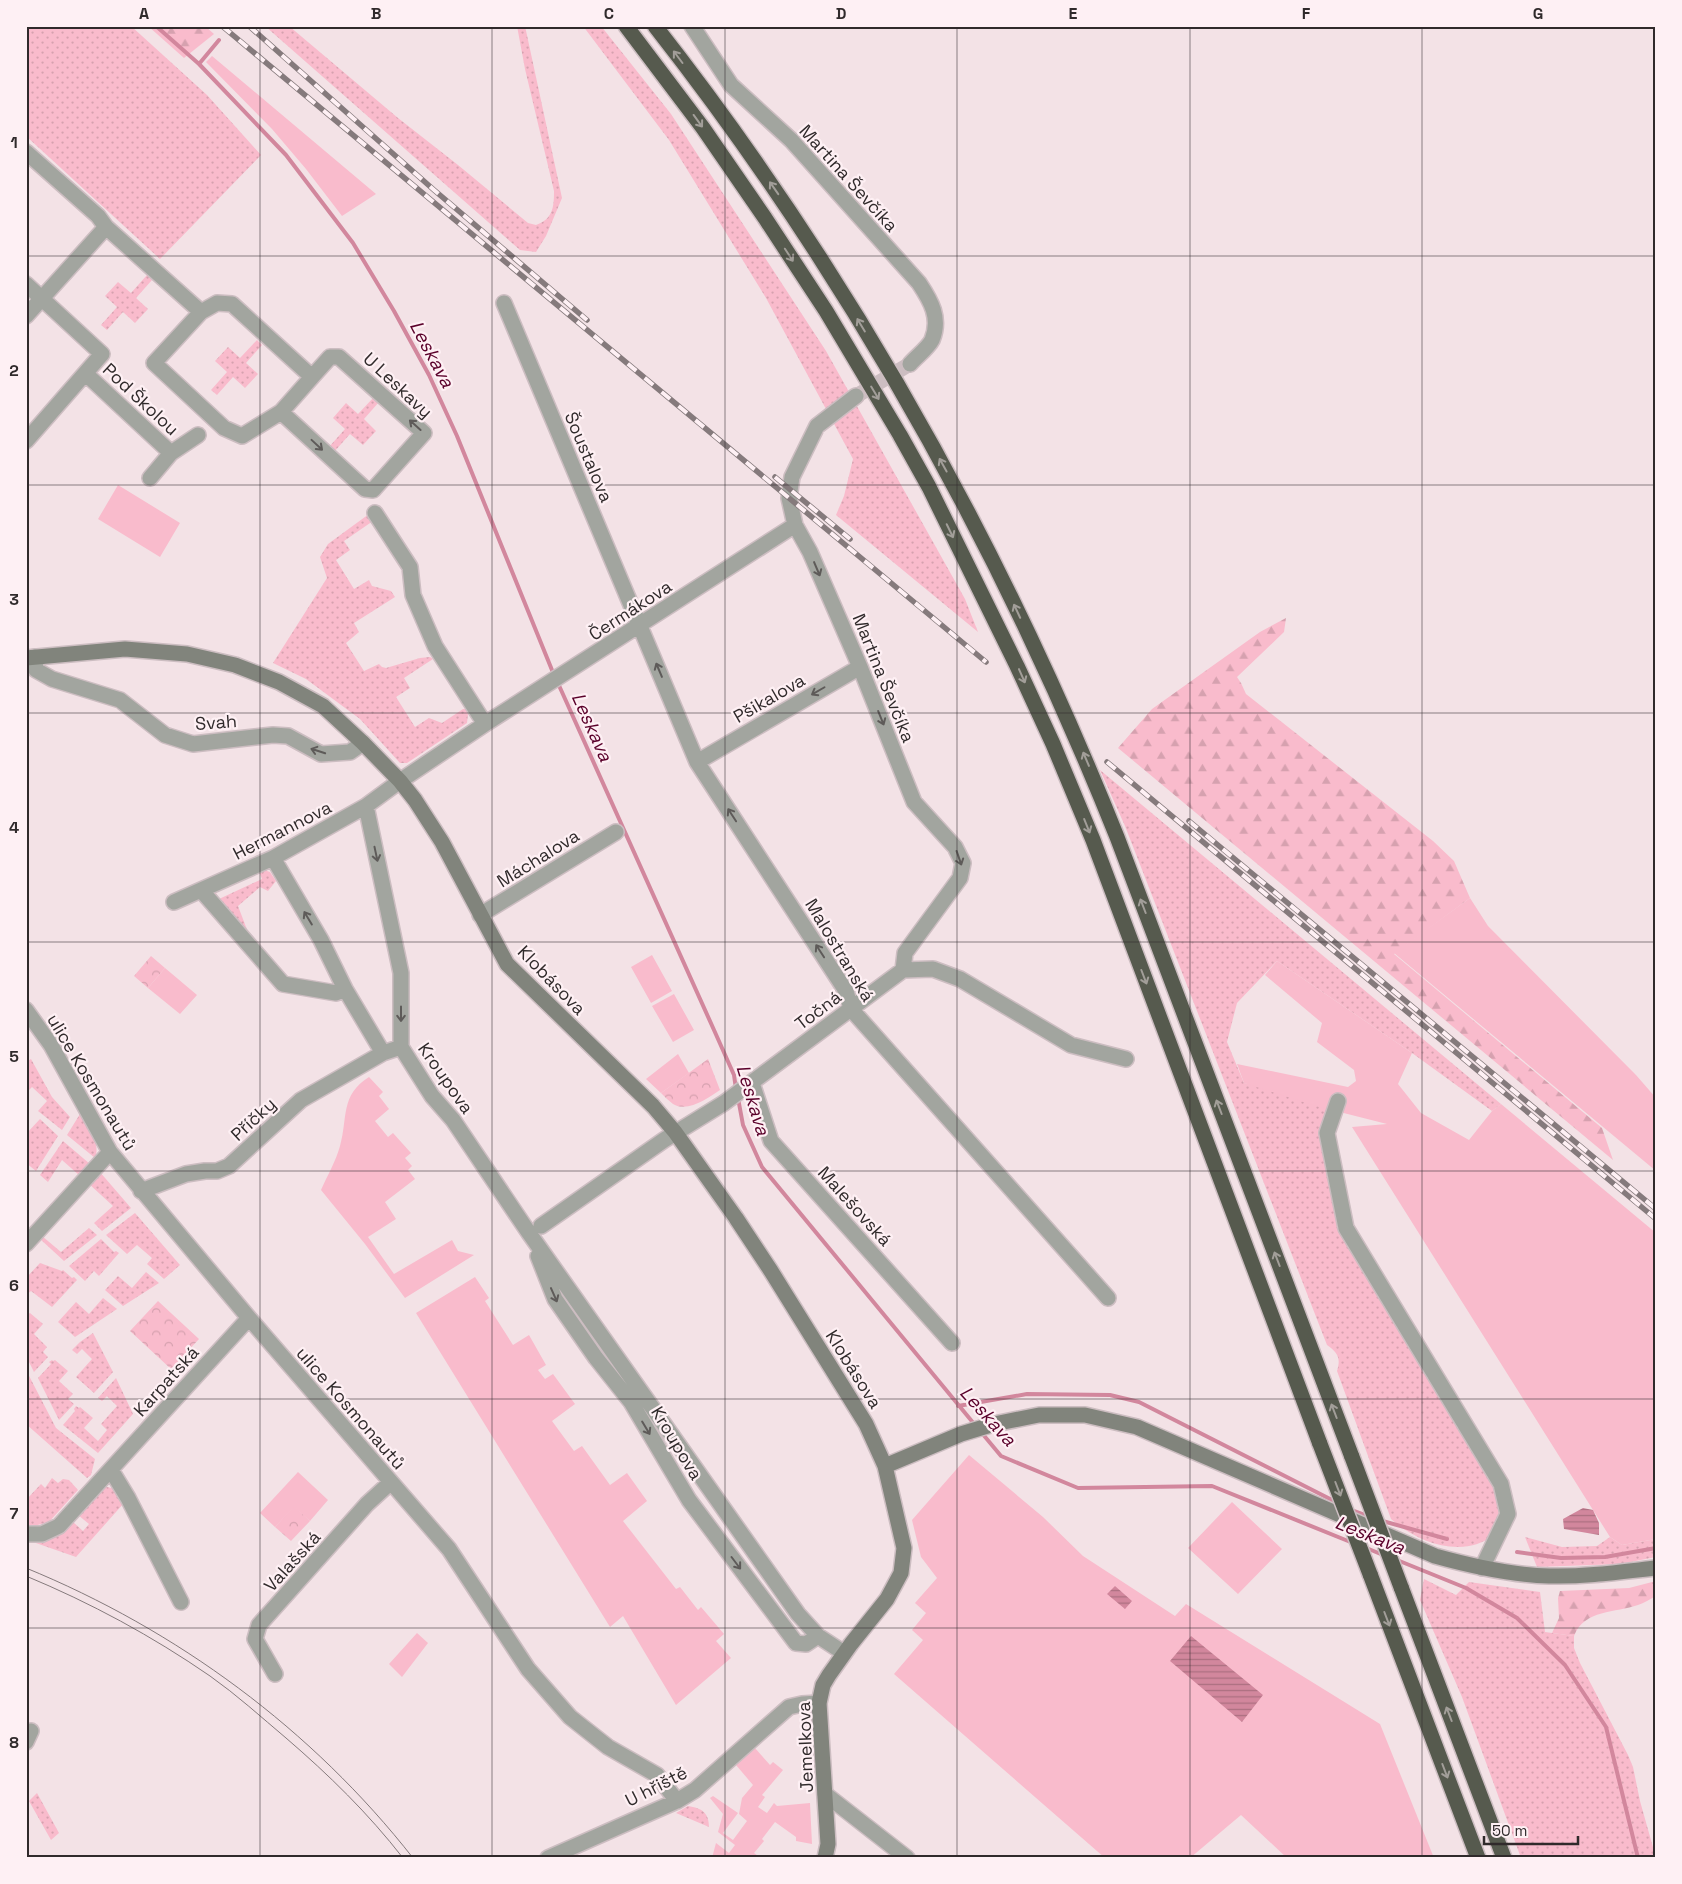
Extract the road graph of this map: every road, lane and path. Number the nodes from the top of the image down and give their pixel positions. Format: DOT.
graph roads {
  1 [pos="626,26"];
  2 [pos="655,26"];
  3 [pos="692,26"];
  4 [pos="26,152"];
  5 [pos="106,227"];
  6 [pos="26,284"];
  7 [pos="42,298"];
  8 [pos="504,303"];
  9 [pos="201,312"];
  10 [pos="26,316"];
  11 [pos="910,364"];
  12 [pos="86,374"];
  13 [pos="312,377"];
  14 [pos="856,396"];
  15 [pos="281,412"];
  16 [pos="198,435"];
  17 [pos="26,441"];
  18 [pos="171,452"];
  19 [pos="150,478"];
  20 [pos="376,513"];
  21 [pos="795,525"];
  22 [pos="641,626"];
  23 [pos="30,658"];
  24 [pos="860,667"];
  25 [pos="485,724"];
  26 [pos="363,743"];
  27 [pos="697,762"];
  28 [pos="400,781"];
  29 [pos="366,806"];
  30 [pos="616,832"];
  31 [pos="273,858"];
  32 [pos="202,890"];
  33 [pos="174,902"];
  34 [pos="480,915"];
  35 [pos="903,970"];
  36 [pos="345,989"];
  37 [pos="851,1009"];
  38 [pos="26,1010"];
  39 [pos="401,1047"];
  40 [pos="382,1053"];
  41 [pos="1126,1059"];
  42 [pos="750,1084"];
  43 [pos="1338,1100"];
  44 [pos="675,1132"];
  45 [pos="110,1152"];
  46 [pos="141,1191"];
  47 [pos="535,1230"];
  48 [pos="26,1244"];
  49 [pos="1108,1298"];
  50 [pos="249,1318"];
  51 [pos="952,1343"];
  52 [pos="885,1466"];
  53 [pos="111,1470"];
  54 [pos="390,1482"];
  55 [pos="26,1534"];
  56 [pos="1482,1568"];
  57 [pos="1656,1568"];
  58 [pos="181,1602"];
  59 [pos="818,1636"];
  60 [pos="848,1648"];
  61 [pos="275,1674"];
  62 [pos="819,1703"];
  63 [pos="825,1794"];
  64 [pos="677,1801"];
  65 [pos="548,1858"];
  66 [pos="825,1858"];
  67 [pos="907,1858"];
  68 [pos="1478,1858"];
  69 [pos="1504,1858"];
  1 -- 68 [label="highway, one-way, bridge"];
  69 -- 2 [label="highway, one-way, bridge"];
  3 -- 11 [label="street, Martina Ševčíka"];
  4 -- 5 [label="street"];
  5 -- 7 [label="street"];
  5 -- 9 [label="street"];
  6 -- 7 [label="street"];
  7 -- 10 [label="street"];
  7 -- 12 [label="street"];
  8 -- 22 [label="street, Šoustalova"];
  9 -- 13 [label="street, U Leskavy"];
  9 -- 15 [label="street, U Leskavy"];
  12 -- 17 [label="street"];
  12 -- 18 [label="street, Pod Školou"];
  13 -- 15 [label="street, U Leskavy"];
  15 -- 13 [label="street, U Leskavy, one-way"];
  14 -- 21 [label="street, Martina Ševčíka"];
  16 -- 18 [label="street, Pod Školou"];
  18 -- 19 [label="street, Pod Školou"];
  20 -- 25 [label="street"];
  21 -- 22 [label="street, Čermákova"];
  21 -- 24 [label="street, Martina Ševčíka, one-way"];
  22 -- 25 [label="street, Čermákova"];
  27 -- 22 [label="street, Malostranská, one-way"];
  23 -- 26 [label="street, Klobásova"];
  26 -- 23 [label="street, Svah, one-way"];
  24 -- 27 [label="street, Pšikalova, one-way"];
  24 -- 35 [label="street, Martina Ševčíka, one-way"];
  25 -- 28 [label="street, Čermákova"];
  26 -- 28 [label="street, Klobásova"];
  37 -- 27 [label="street, Malostranská, one-way"];
  28 -- 29 [label="street, Hermannova"];
  28 -- 34 [label="street, Klobásova"];
  29 -- 31 [label="street, Hermannova"];
  29 -- 39 [label="street, Kroupova, one-way"];
  30 -- 34 [label="street, Máchalova"];
  31 -- 32 [label="street, Hermannova"];
  36 -- 31 [label="street, one-way"];
  32 -- 33 [label="street, Hermannova"];
  32 -- 36 [label="street"];
  34 -- 44 [label="street, Klobásova"];
  35 -- 37 [label="street, Točná"];
  35 -- 41 [label="street"];
  36 -- 40 [label="street"];
  37 -- 42 [label="street, Točná"];
  37 -- 49 [label="street, Malostranská"];
  38 -- 45 [label="street, ulice Kosmonautů"];
  39 -- 40 [label="street, Příčky"];
  39 -- 47 [label="street, Kroupova"];
  40 -- 46 [label="street, Příčky"];
  42 -- 44 [label="street, Točná"];
  42 -- 51 [label="street, Malešovská"];
  43 -- 56 [label="street"];
  44 -- 47 [label="street"];
  44 -- 52 [label="street, Klobásova"];
  45 -- 46 [label="street, ulice Kosmonautů"];
  45 -- 48 [label="street"];
  46 -- 50 [label="street, ulice Kosmonautů"];
  47 -- 59 [label="street, Kroupova"];
  47 -- 59 [label="street, Kroupova, one-way"];
  50 -- 53 [label="street, Karpatská"];
  50 -- 54 [label="street, ulice Kosmonautů"];
  52 -- 56 [label="street"];
  52 -- 60 [label="street, Klobásova"];
  53 -- 55 [label="street, Karpatská"];
  53 -- 58 [label="street"];
  54 -- 61 [label="street, Valašská"];
  54 -- 64 [label="street, ulice Kosmonautů"];
  56 -- 57 [label="street"];
  59 -- 60 [label="street, Kroupova"];
  60 -- 62 [label="street, Jemelkova"];
  62 -- 63 [label="street, Jemelkova"];
  62 -- 64 [label="street, U hřiště"];
  63 -- 66 [label="street, Jemelkova"];
  63 -- 67 [label="street"];
  64 -- 65 [label="street, U hřiště"];
}
